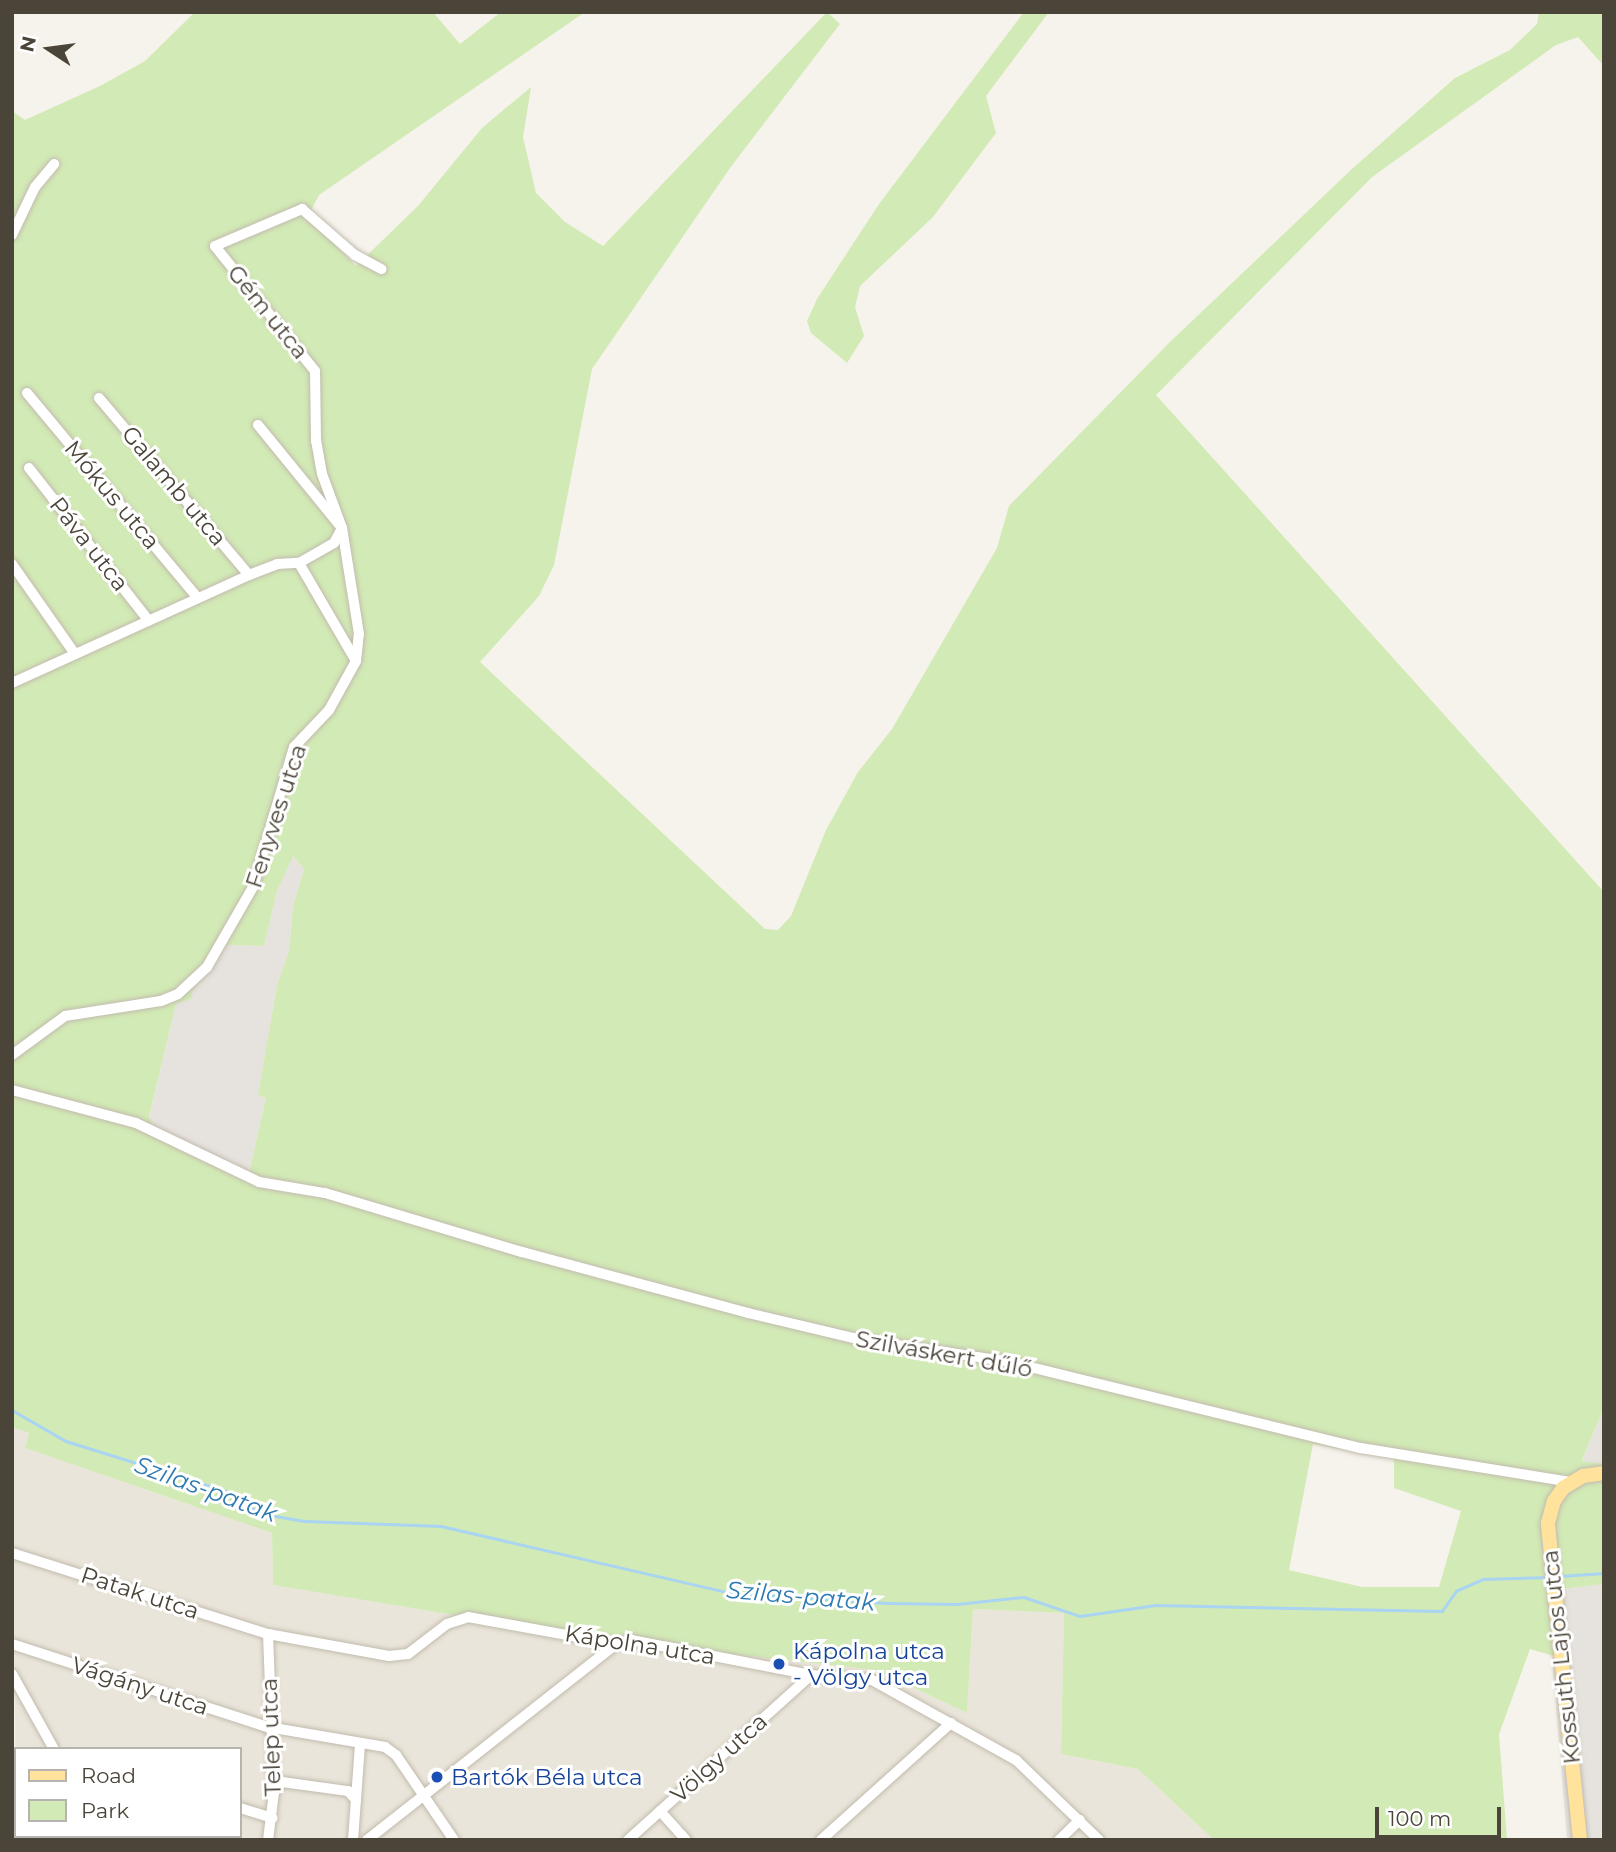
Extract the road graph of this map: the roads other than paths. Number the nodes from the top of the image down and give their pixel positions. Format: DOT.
graph roads {
  1 [pos="54,164"];
  2 [pos="12,235"];
  3 [pos="381,269"];
  4 [pos="27,393"];
  5 [pos="99,398"];
  6 [pos="258,425"];
  7 [pos="29,468"];
  8 [pos="342,528"];
  9 [pos="299,563"];
  10 [pos="12,564"];
  11 [pos="249,575"];
  12 [pos="197,597"];
  13 [pos="149,621"];
  14 [pos="75,654"];
  15 [pos="356,661"];
  16 [pos="12,683"];
  17 [pos="12,1055"];
  18 [pos="13,1090"];
  19 [pos="1604,1474"];
  20 [pos="1571,1482"];
  21 [pos="12,1553"];
  22 [pos="268,1634"];
  23 [pos="12,1644"];
  24 [pos="616,1644"];
  25 [pos="12,1674"];
  26 [pos="811,1675"];
  27 [pos="951,1723"];
  28 [pos="268,1727"];
  29 [pos="360,1744"];
  30 [pos="53,1747"];
  31 [pos="274,1792"];
  32 [pos="425,1795"];
  33 [pos="356,1800"];
  34 [pos="242,1809"];
  35 [pos="660,1811"];
  36 [pos="273,1818"];
  37 [pos="1080,1820"];
  38 [pos="268,1840"];
  39 [pos="353,1840"];
  40 [pos="367,1840"];
  41 [pos="454,1840"];
  42 [pos="628,1840"];
  43 [pos="686,1840"];
  44 [pos="821,1840"];
  45 [pos="1059,1840"];
  46 [pos="1098,1840"];
  47 [pos="1580,1840"];
  1 -- 2 [label="street"];
  3 -- 8 [label="street, Gém utca"];
  4 -- 12 [label="street, Mókus utca"];
  5 -- 11 [label="street, Galamb utca"];
  6 -- 8 [label="street"];
  7 -- 13 [label="street, Páva utca"];
  8 -- 9 [label="street"];
  8 -- 15 [label="street, Fenyves utca"];
  9 -- 11 [label="street"];
  9 -- 15 [label="street"];
  10 -- 14 [label="street"];
  11 -- 12 [label="street"];
  12 -- 13 [label="street"];
  13 -- 14 [label="street"];
  14 -- 16 [label="street"];
  15 -- 17 [label="street, Fenyves utca"];
  18 -- 20 [label="street, Szilváskert dűlő"];
  19 -- 20 [label="main road"];
  20 -- 47 [label="main road, Kossuth Lajos utca"];
  21 -- 22 [label="street, Patak utca"];
  22 -- 24 [label="street, Kápolna utca"];
  22 -- 28 [label="street, Telep utca"];
  23 -- 28 [label="street, Vágány utca"];
  24 -- 26 [label="street, Kápolna utca"];
  24 -- 32 [label="street"];
  25 -- 30 [label="street"];
  26 -- 27 [label="street, Kápolna utca"];
  26 -- 35 [label="street, Völgy utca"];
  27 -- 37 [label="street, Kápolna utca"];
  27 -- 44 [label="street"];
  28 -- 29 [label="street, Vágány utca"];
  28 -- 31 [label="street, Telep utca"];
  29 -- 32 [label="street, Vágány utca"];
  29 -- 33 [label="street"];
  31 -- 33 [label="street"];
  31 -- 36 [label="street, Telep utca"];
  32 -- 40 [label="street"];
  32 -- 41 [label="street, Vágány utca"];
  33 -- 39 [label="street"];
  34 -- 36 [label="street"];
  35 -- 42 [label="street, Völgy utca"];
  35 -- 43 [label="street"];
  36 -- 38 [label="street, Telep utca"];
  37 -- 45 [label="street"];
  37 -- 46 [label="street, Kápolna utca"];
}
